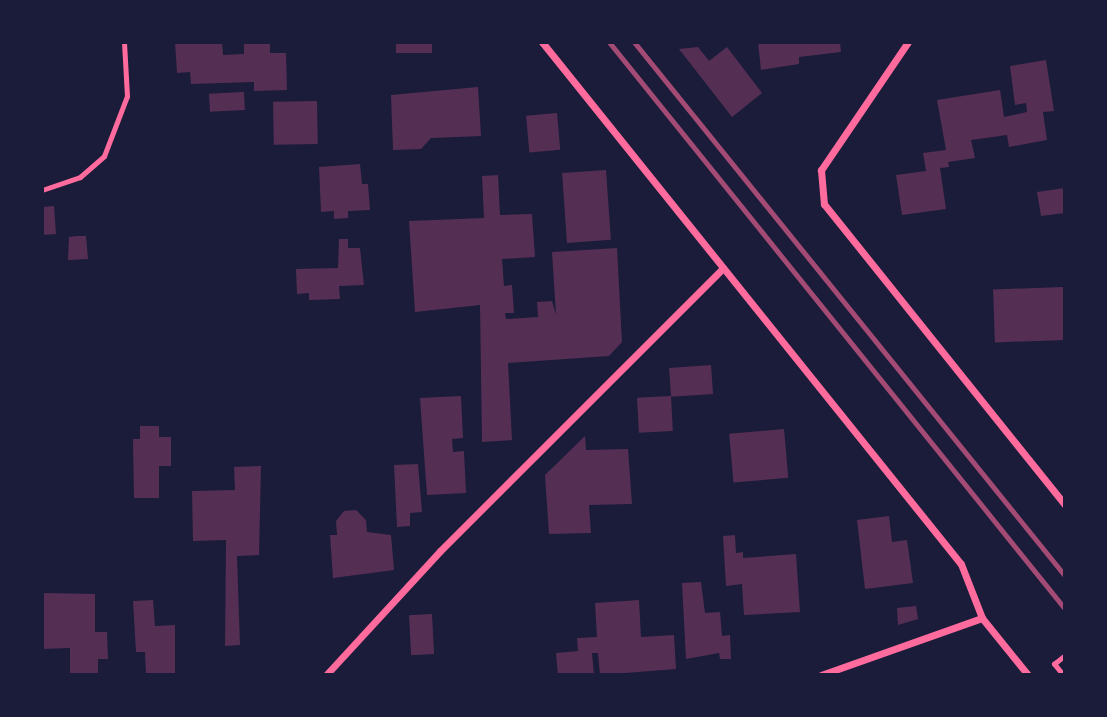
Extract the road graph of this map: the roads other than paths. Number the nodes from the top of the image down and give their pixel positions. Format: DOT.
graph roads {
  1 [pos="124,42"];
  2 [pos="542,42"];
  3 [pos="908,42"];
  4 [pos="42,190"];
  5 [pos="723,268"];
  6 [pos="1065,505"];
  7 [pos="982,618"];
  8 [pos="326,675"];
  9 [pos="821,675"];
  10 [pos="1028,675"];
  1 -- 4 [label="lane"];
  2 -- 5 [label="street"];
  3 -- 6 [label="street"];
  5 -- 7 [label="street"];
  5 -- 8 [label="street"];
  7 -- 9 [label="street"];
  7 -- 10 [label="street"];
}
